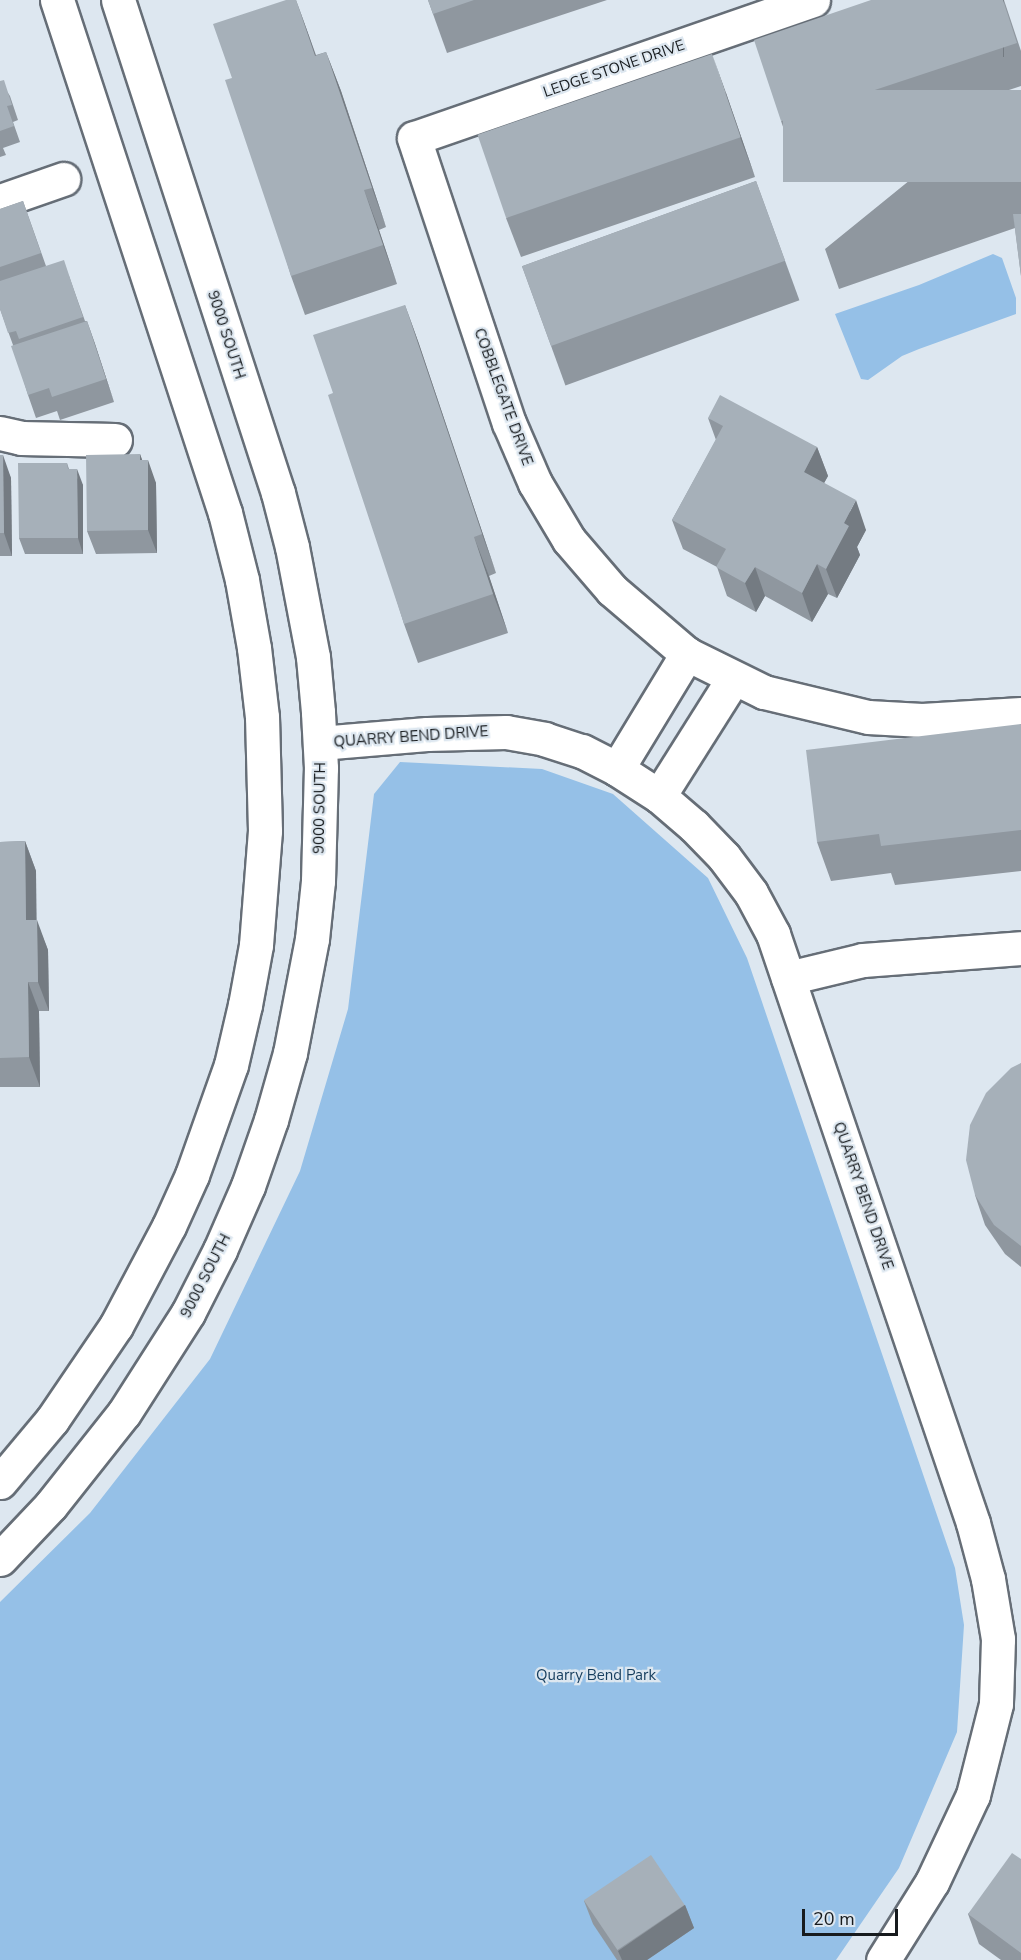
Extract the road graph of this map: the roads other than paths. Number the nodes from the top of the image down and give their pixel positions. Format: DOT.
graph roads {
  1 [pos="57,0"];
  2 [pos="118,0"];
  3 [pos="813,0"];
  4 [pos="414,138"];
  5 [pos="63,179"];
  6 [pos="0,201"];
  7 [pos="0,433"];
  8 [pos="115,440"];
  9 [pos="687,654"];
  10 [pos="733,679"];
  11 [pos="1021,714"];
  12 [pos="320,743"];
  13 [pos="617,770"];
  14 [pos="659,796"];
  15 [pos="1021,948"];
  16 [pos="788,978"];
  17 [pos="7,1474"];
  18 [pos="0,1497"];
  19 [pos="0,1559"];
  20 [pos="1009,1705"];
  21 [pos="883,1960"];
  1 -- 17 [label="street"];
  2 -- 12 [label="street, 9000 SOUTH"];
  3 -- 4 [label="street, LEDGE STONE DRIVE"];
  4 -- 9 [label="street, COBBLEGATE DRIVE"];
  5 -- 6 [label="street"];
  7 -- 8 [label="street"];
  9 -- 10 [label="street, COBBLEGATE DRIVE"];
  9 -- 13 [label="street"];
  10 -- 11 [label="street, COBBLEGATE DRIVE"];
  10 -- 14 [label="street"];
  12 -- 13 [label="street, QUARRY BEND DRIVE"];
  12 -- 19 [label="street, 9000 SOUTH"];
  13 -- 14 [label="street, QUARRY BEND DRIVE"];
  14 -- 16 [label="street, QUARRY BEND DRIVE"];
  15 -- 16 [label="street"];
  16 -- 20 [label="street, QUARRY BEND DRIVE"];
  17 -- 18 [label="street"];
  20 -- 21 [label="street, QUARRY BEND DRIVE"];
}
